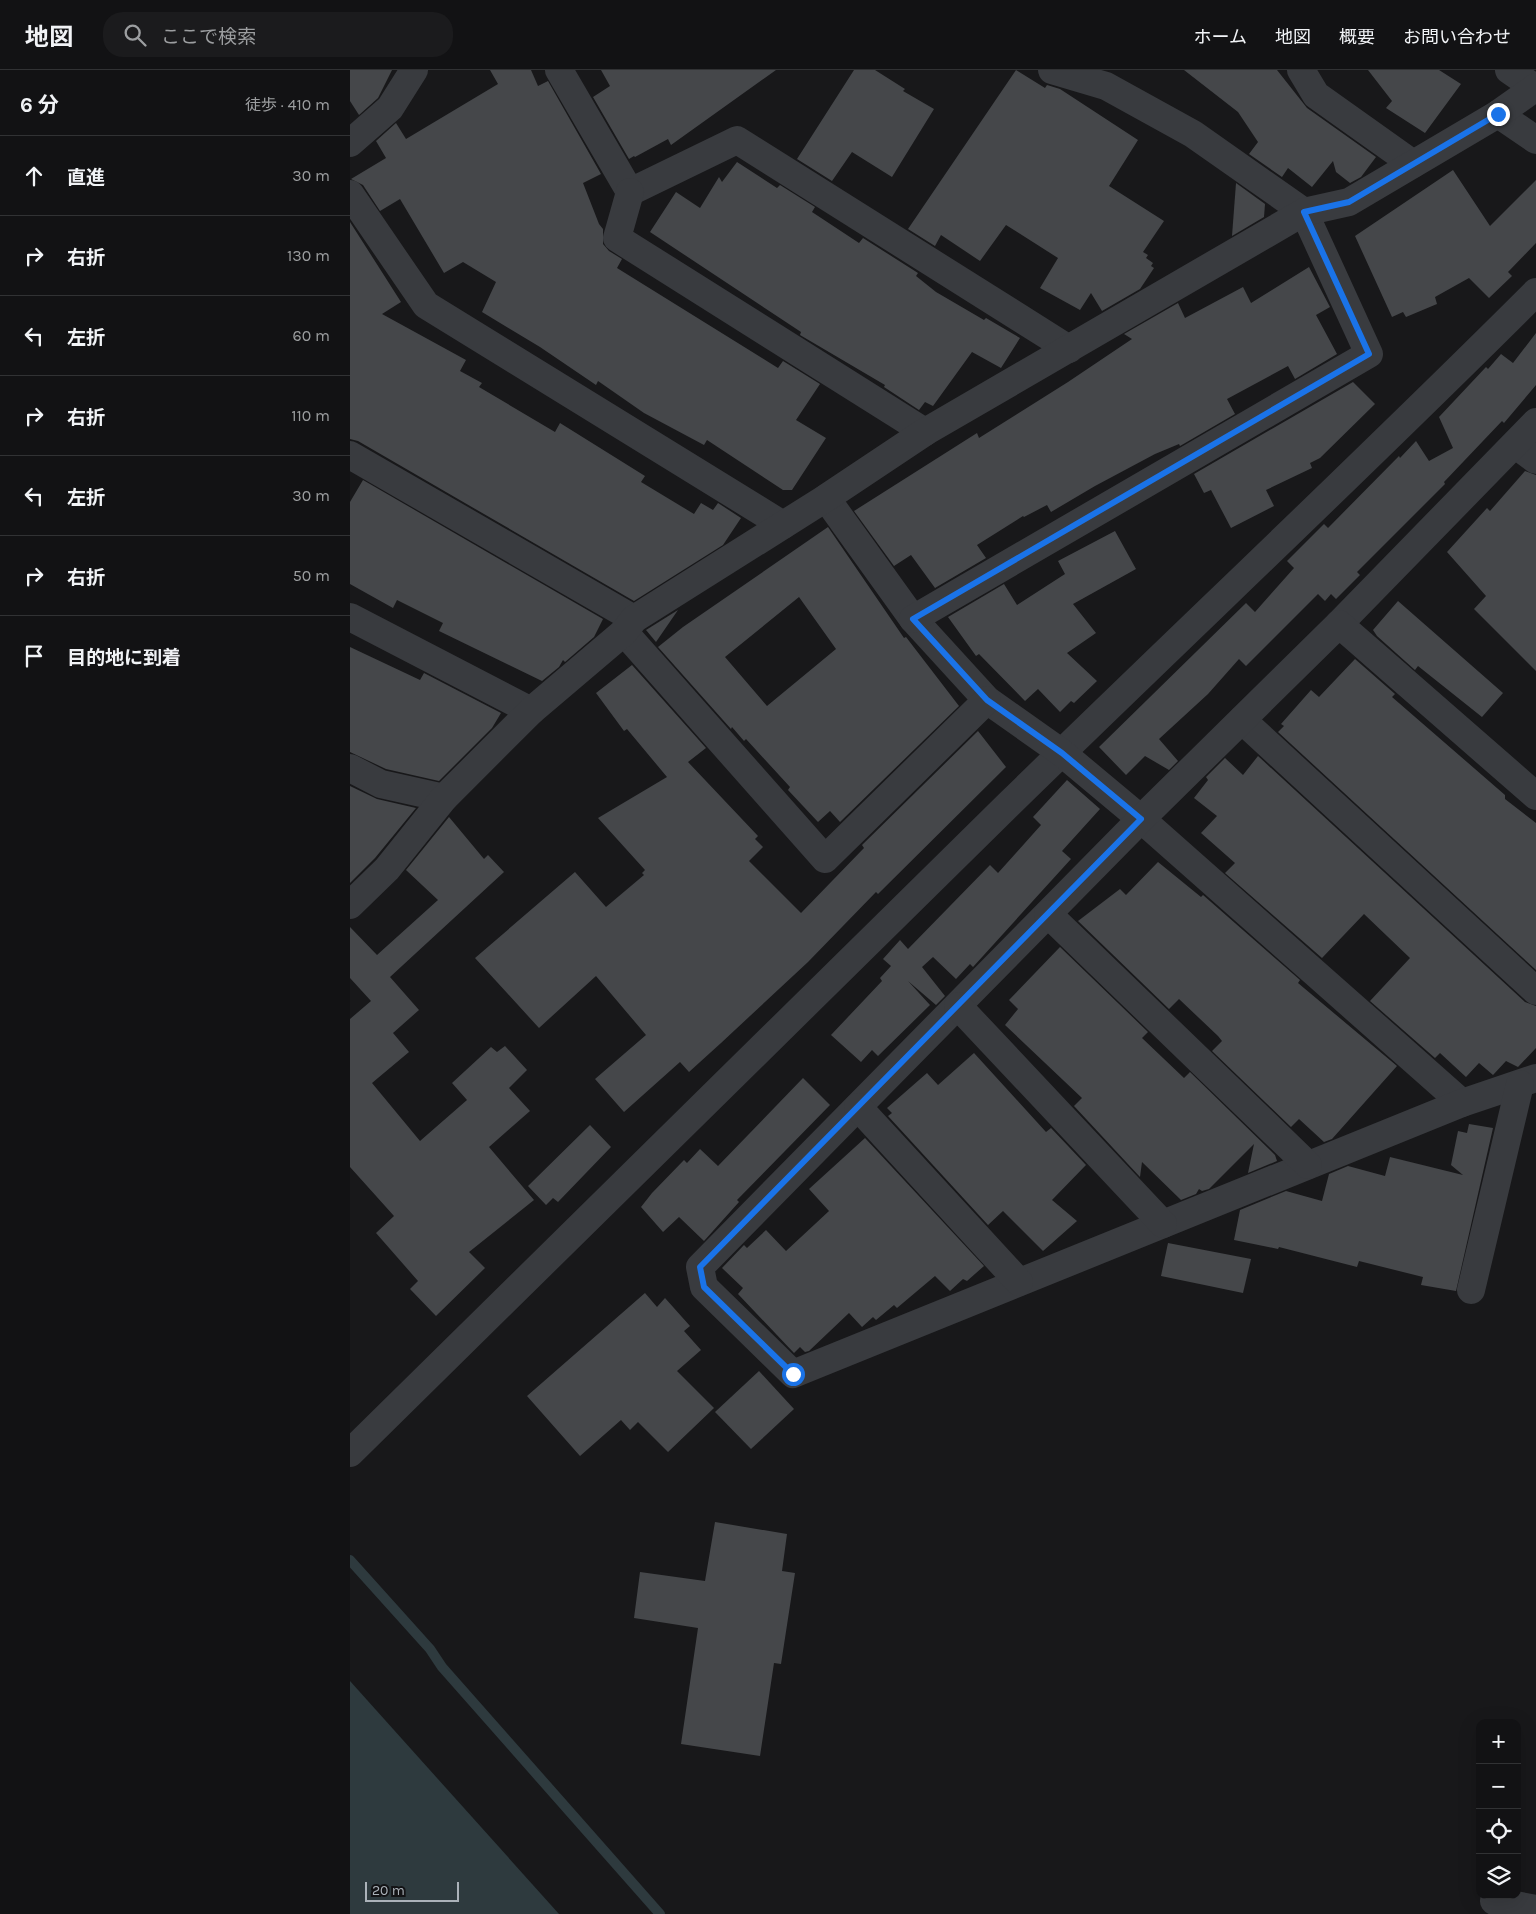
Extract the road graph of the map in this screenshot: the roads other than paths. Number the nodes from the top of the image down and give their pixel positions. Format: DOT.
graph roads {
  1 [pos="414,70"];
  2 [pos="559,70"];
  3 [pos="1052,70"];
  4 [pos="1301,70"];
  5 [pos="1509,70"];
  6 [pos="1536,88"];
  7 [pos="1498,114"];
  8 [pos="1536,140"];
  9 [pos="350,143"];
  10 [pos="1413,164"];
  11 [pos="630,192"];
  12 [pos="350,194"];
  13 [pos="1304,212"];
  14 [pos="1536,292"];
  15 [pos="1069,349"];
  16 [pos="1536,422"];
  17 [pos="925,432"];
  18 [pos="1526,453"];
  19 [pos="350,455"];
  20 [pos="826,498"];
  21 [pos="783,525"];
  22 [pos="350,618"];
  23 [pos="913,619"];
  24 [pos="1339,624"];
  25 [pos="629,625"];
  26 [pos="987,700"];
  27 [pos="531,711"];
  28 [pos="1242,720"];
  29 [pos="1062,753"];
  30 [pos="350,768"];
  31 [pos="1536,796"];
  32 [pos="444,798"];
  33 [pos="1141,819"];
  34 [pos="350,905"];
  35 [pos="1048,914"];
  36 [pos="1536,991"];
  37 [pos="958,1006"];
  38 [pos="1528,1081"];
  39 [pos="1462,1103"];
  40 [pos="858,1107"];
  41 [pos="1308,1165"];
  42 [pos="1163,1224"];
  43 [pos="1019,1282"];
  44 [pos="1471,1290"];
  45 [pos="350,1453"];
  46 [pos="1494,1901"];
  47 [pos="1536,1909"];
  1 -- 9 [label="street"];
  2 -- 11 [label="street"];
  3 -- 13 [label="street"];
  4 -- 10 [label="street"];
  5 -- 6 [label="street"];
  6 -- 7 [label="street"];
  7 -- 8 [label="street"];
  7 -- 10 [label="street"];
  10 -- 13 [label="street"];
  11 -- 15 [label="street"];
  11 -- 17 [label="street"];
  12 -- 21 [label="street"];
  13 -- 15 [label="street"];
  13 -- 23 [label="street"];
  14 -- 29 [label="street"];
  15 -- 17 [label="street"];
  16 -- 18 [label="street"];
  17 -- 20 [label="street"];
  18 -- 24 [label="street"];
  19 -- 25 [label="street"];
  20 -- 21 [label="street"];
  20 -- 23 [label="street"];
  21 -- 25 [label="street"];
  22 -- 27 [label="street"];
  23 -- 26 [label="street"];
  24 -- 28 [label="street"];
  24 -- 31 [label="street"];
  25 -- 26 [label="street"];
  25 -- 27 [label="street"];
  26 -- 29 [label="street"];
  27 -- 32 [label="street"];
  28 -- 33 [label="street"];
  28 -- 36 [label="street"];
  29 -- 33 [label="street"];
  29 -- 45 [label="street"];
  30 -- 32 [label="street"];
  32 -- 34 [label="street"];
  33 -- 35 [label="street"];
  33 -- 39 [label="street"];
  35 -- 37 [label="street"];
  35 -- 41 [label="street"];
  37 -- 40 [label="street"];
  37 -- 42 [label="street"];
  38 -- 39 [label="street"];
  38 -- 44 [label="street"];
  39 -- 41 [label="street"];
  40 -- 43 [label="street"];
  40 -- 43 [label="street"];
  41 -- 42 [label="street"];
  42 -- 43 [label="street"];
  46 -- 47 [label="street"];
}
